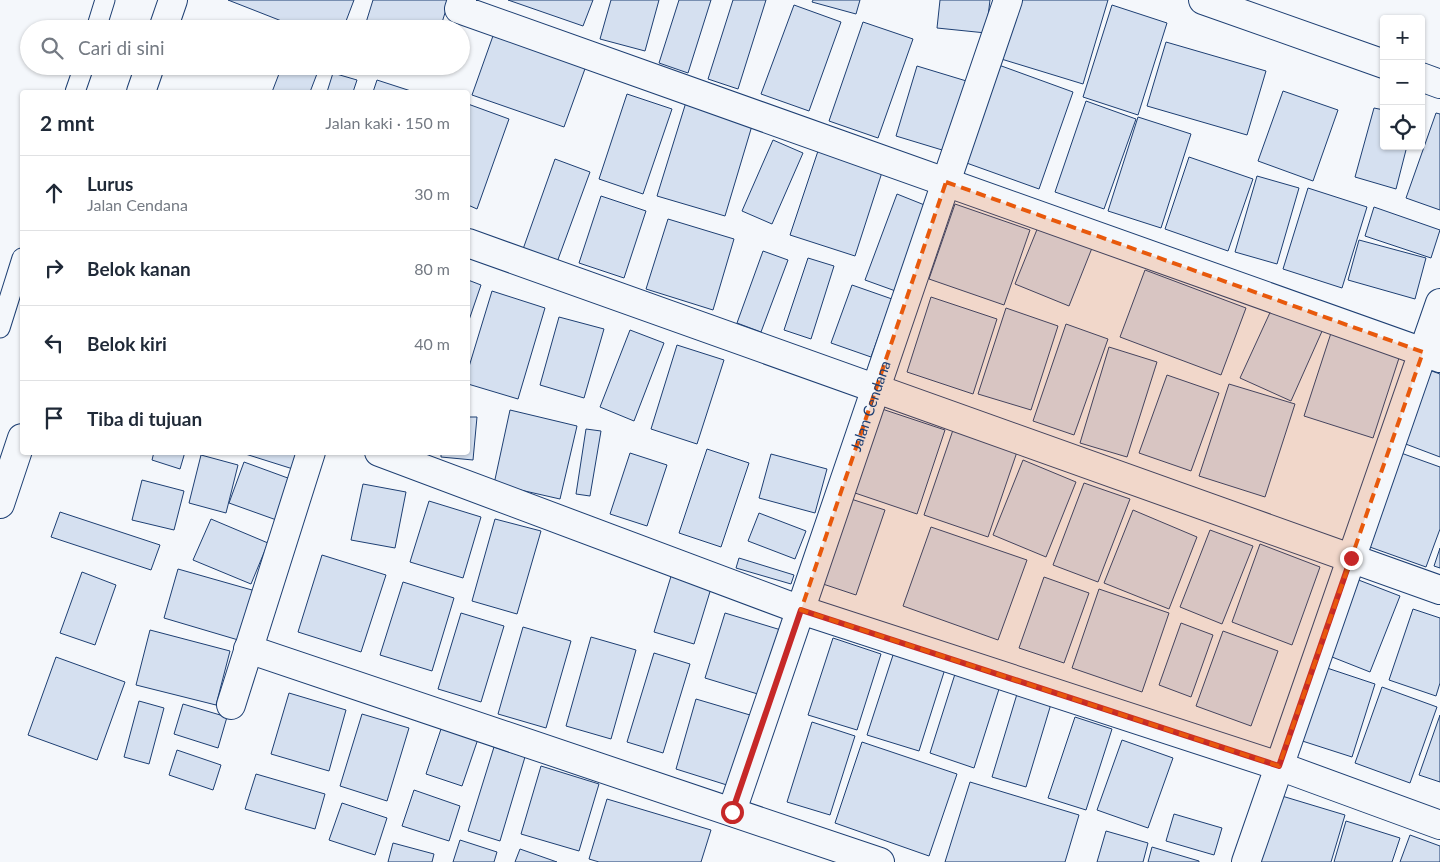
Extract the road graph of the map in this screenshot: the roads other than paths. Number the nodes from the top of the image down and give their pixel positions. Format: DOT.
graph roads {
  1 [pos="105,0"];
  2 [pos="173,0"];
  3 [pos="462,0"];
  4 [pos="1008,0"];
  5 [pos="1202,0"];
  6 [pos="99,20"];
  7 [pos="166,20"];
  8 [pos="1380,63"];
  9 [pos="81,75"];
  10 [pos="147,75"];
  11 [pos="1425,79"];
  12 [pos="1440,84"];
  13 [pos="76,90"];
  14 [pos="142,90"];
  15 [pos="946,182"];
  16 [pos="470,244"];
  17 [pos="20,264"];
  18 [pos="1440,302"];
  19 [pos="0,328"];
  20 [pos="1432,355"];
  21 [pos="875,389"];
  22 [pos="20,444"];
  23 [pos="310,455"];
  24 [pos="387,455"];
  25 [pos="0,504"];
  26 [pos="1351,558"];
  27 [pos="1440,590"];
  28 [pos="801,610"];
  29 [pos="248,649"];
  30 [pos="230,704"];
  31 [pos="1279,766"];
  32 [pos="732,812"];
  33 [pos="1440,825"];
  34 [pos="880,862"];
  35 [pos="1246,862"];
  1 -- 6 [label="lane"];
  2 -- 7 [label="street"];
  3 -- 15 [label="street"];
  4 -- 15 [label="street, Jalan Cendana"];
  5 -- 8 [label="street"];
  9 -- 13 [label="lane"];
  10 -- 14 [label="street"];
  11 -- 12 [label="street"];
  15 -- 20 [label="street"];
  15 -- 21 [label="street, Jalan Cendana"];
  16 -- 21 [label="street"];
  17 -- 19 [label="lane"];
  18 -- 20 [label="street"];
  20 -- 26 [label="street"];
  21 -- 26 [label="street"];
  21 -- 28 [label="street, Jalan Cendana"];
  22 -- 25 [label="street"];
  23 -- 29 [label="street"];
  24 -- 28 [label="street"];
  26 -- 27 [label="street"];
  26 -- 31 [label="street"];
  28 -- 31 [label="street"];
  28 -- 32 [label="street, Jalan Cendana"];
  29 -- 30 [label="street"];
  29 -- 32 [label="street"];
  31 -- 33 [label="street"];
  31 -- 35 [label="street"];
  32 -- 34 [label="street"];
}
